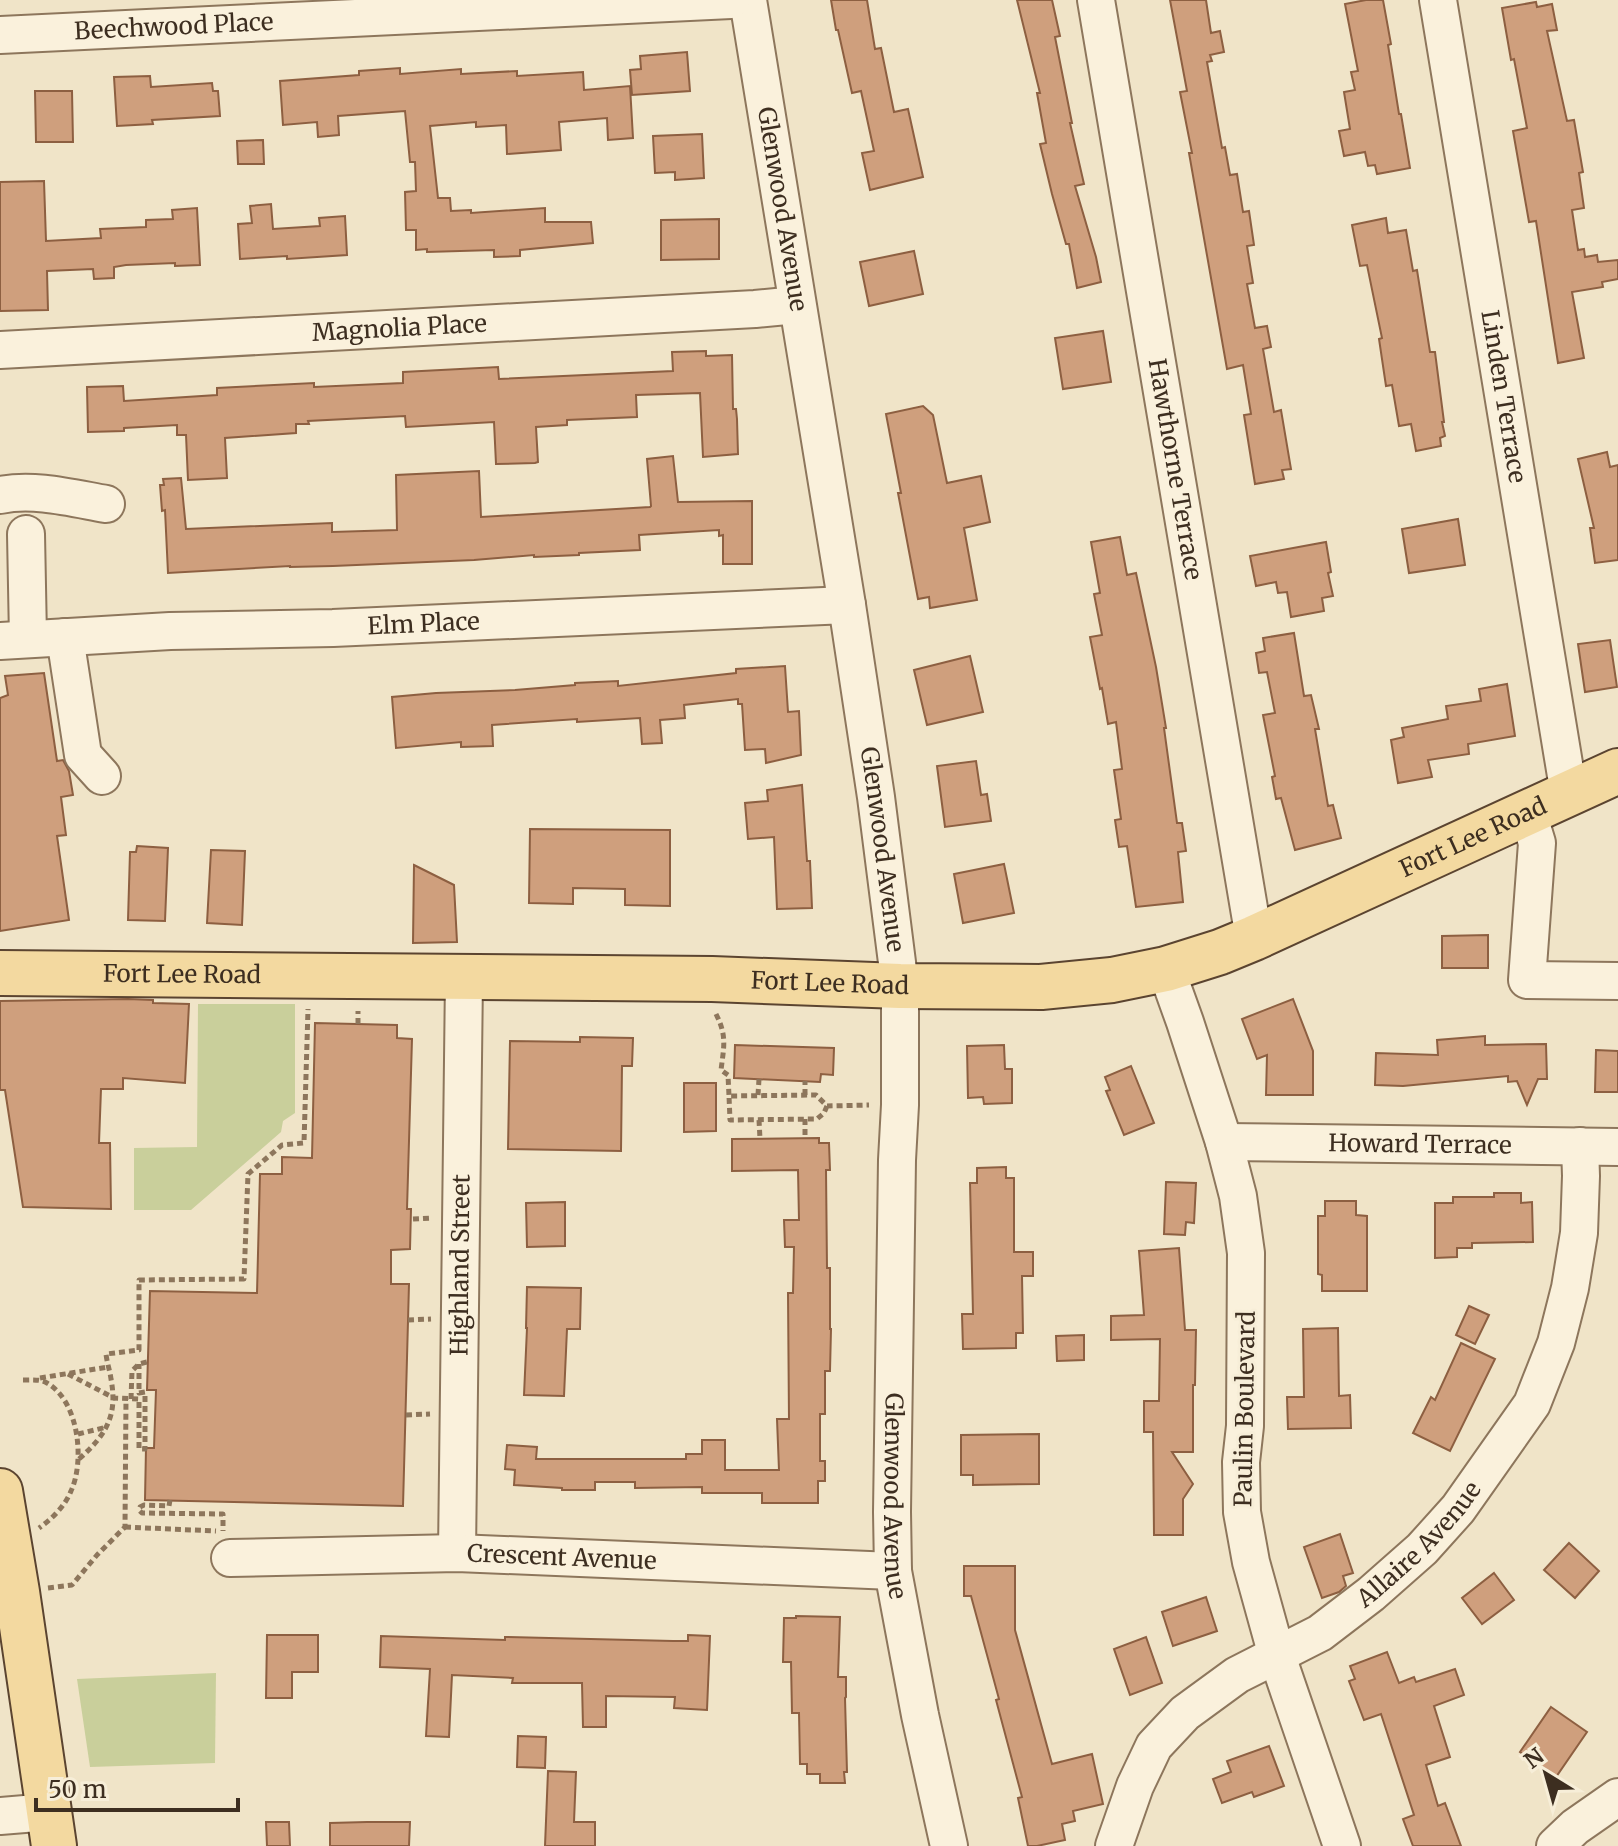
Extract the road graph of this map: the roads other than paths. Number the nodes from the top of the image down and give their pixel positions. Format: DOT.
graph roads {
  1 [pos="731,0"];
  2 [pos="748,0"];
  3 [pos="1096,0"];
  4 [pos="1438,0"];
  5 [pos="0,35"];
  6 [pos="797,305"];
  7 [pos="0,350"];
  8 [pos="106,504"];
  9 [pos="21,509"];
  10 [pos="847,605"];
  11 [pos="65,637"];
  12 [pos="14,640"];
  13 [pos="1618,771"];
  14 [pos="102,776"];
  15 [pos="1569,794"];
  16 [pos="1528,813"];
  17 [pos="1254,938"];
  18 [pos="1166,969"];
  19 [pos="0,973"];
  20 [pos="464,978"];
  21 [pos="1618,981"];
  22 [pos="900,986"];
  23 [pos="1224,1142"];
  24 [pos="1580,1146"];
  25 [pos="1618,1147"];
  26 [pos="0,1491"];
  27 [pos="227,1545"];
  28 [pos="457,1553"];
  29 [pos="893,1571"];
  30 [pos="10,1572"];
  31 [pos="1277,1656"];
  32 [pos="1618,1797"];
  33 [pos="0,1816"];
  34 [pos="52,1829"];
  35 [pos="949,1846"];
  36 [pos="1114,1846"];
  37 [pos="1342,1846"];
  38 [pos="1555,1846"];
  1 -- 5 [label="street, Beechwood Place"];
  2 -- 6 [label="street, Glenwood Avenue"];
  3 -- 17 [label="street, Hawthorne Terrace"];
  4 -- 15 [label="street, Linden Terrace"];
  6 -- 7 [label="street, Magnolia Place"];
  6 -- 10 [label="street, Glenwood Avenue"];
  8 -- 9 [label="street"];
  9 -- 12 [label="street"];
  10 -- 11 [label="street, Elm Place"];
  10 -- 22 [label="street, Glenwood Avenue"];
  11 -- 12 [label="street, Elm Place"];
  11 -- 14 [label="street"];
  13 -- 15 [label="main road, Fort Lee Road"];
  15 -- 16 [label="main road, Fort Lee Road"];
  16 -- 17 [label="main road, Fort Lee Road"];
  16 -- 21 [label="street"];
  17 -- 18 [label="main road, Fort Lee Road"];
  18 -- 22 [label="main road, Fort Lee Road"];
  18 -- 23 [label="street, Paulin Boulevard"];
  19 -- 20 [label="main road, Fort Lee Road"];
  20 -- 22 [label="main road, Fort Lee Road"];
  20 -- 28 [label="street, Highland Street"];
  22 -- 29 [label="street, Glenwood Avenue"];
  23 -- 24 [label="street, Howard Terrace"];
  23 -- 31 [label="street, Paulin Boulevard"];
  24 -- 25 [label="street, Howard Terrace"];
  24 -- 31 [label="street, Allaire Avenue"];
  26 -- 30 [label="main road"];
  27 -- 28 [label="street, Crescent Avenue"];
  28 -- 29 [label="street, Crescent Avenue"];
  29 -- 35 [label="street, Glenwood Avenue"];
  30 -- 34 [label="main road"];
  31 -- 36 [label="street, Allaire Avenue"];
  31 -- 37 [label="street, Paulin Boulevard"];
  32 -- 38 [label="street"];
  33 -- 34 [label="street"];
}
